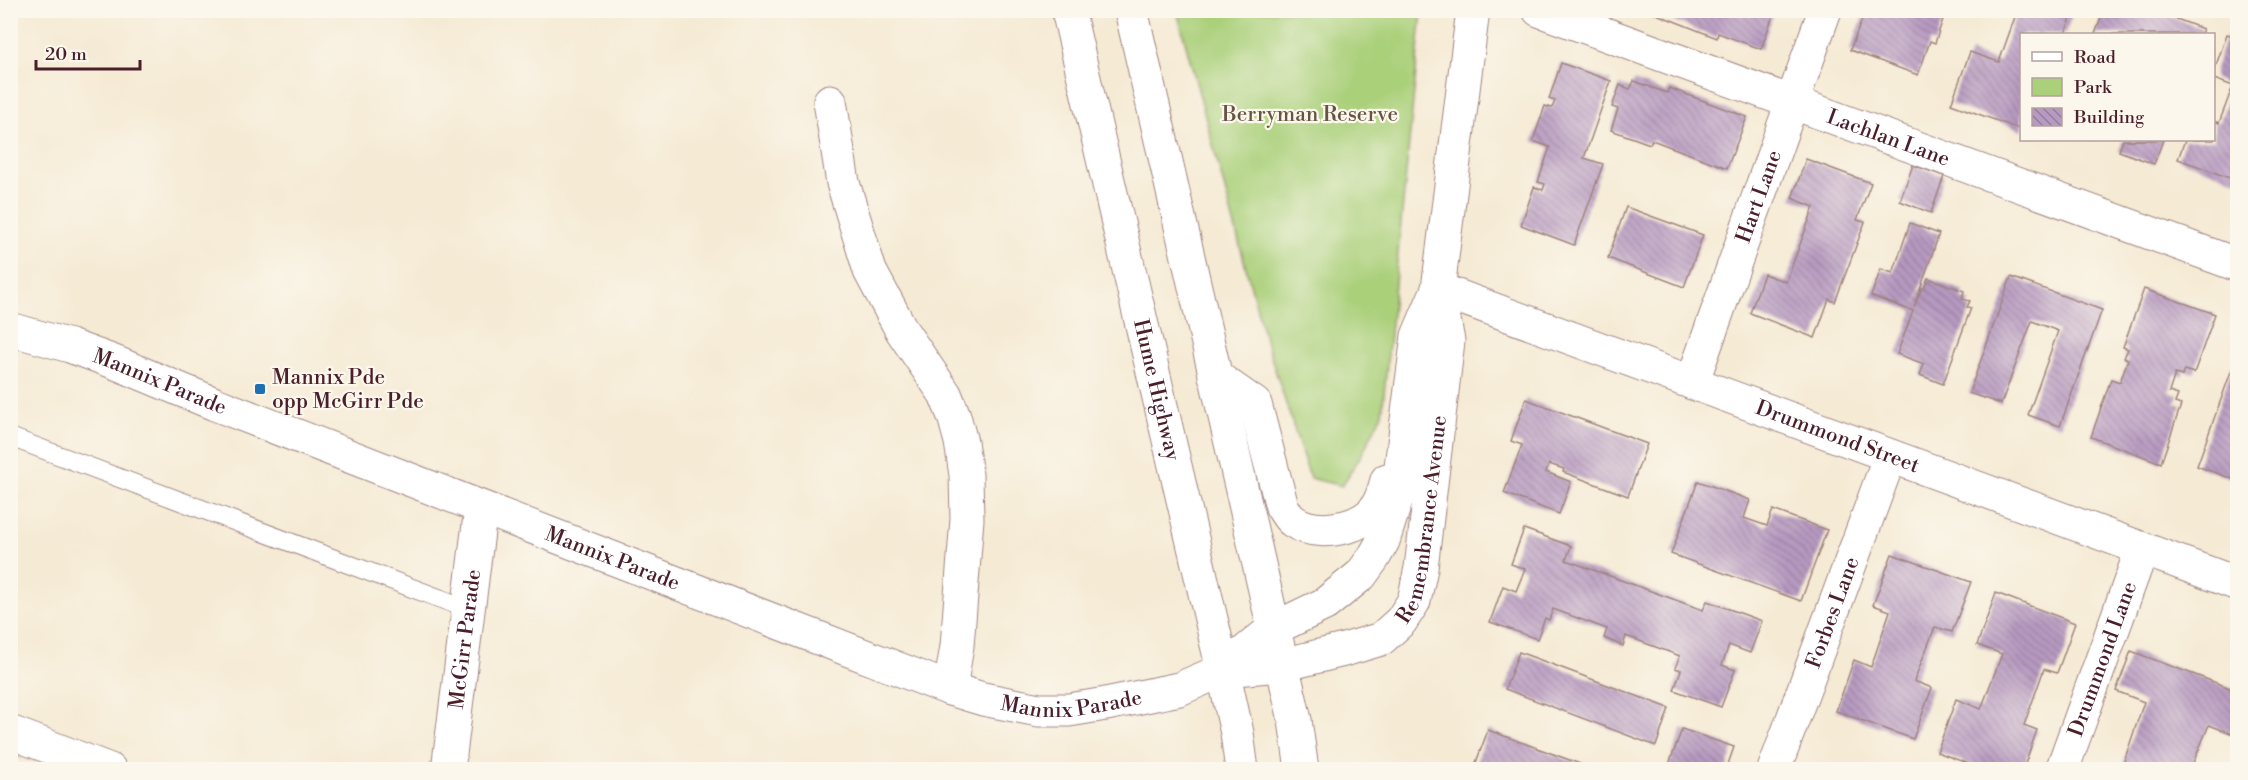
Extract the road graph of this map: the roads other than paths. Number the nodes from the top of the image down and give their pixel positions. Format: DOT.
graph roads {
  1 [pos="1068,10"];
  2 [pos="1131,10"];
  3 [pos="1473,10"];
  4 [pos="1539,10"];
  5 [pos="1825,10"];
  6 [pos="830,101"];
  7 [pos="1792,103"];
  8 [pos="2238,266"];
  9 [pos="1438,289"];
  10 [pos="10,329"];
  11 [pos="1215,376"];
  12 [pos="1692,382"];
  13 [pos="1408,409"];
  14 [pos="10,436"];
  15 [pos="1890,456"];
  16 [pos="481,508"];
  17 [pos="2142,549"];
  18 [pos="2238,584"];
  19 [pos="468,609"];
  20 [pos="1273,630"];
  21 [pos="1282,665"];
  22 [pos="1223,670"];
  23 [pos="950,689"];
  24 [pos="10,732"];
  25 [pos="110,770"];
  26 [pos="448,770"];
  27 [pos="1242,770"];
  28 [pos="1302,770"];
  29 [pos="1774,770"];
  30 [pos="2062,770"];
  1 -- 22 [label="main road, Hume Highway"];
  2 -- 11 [label="main road"];
  3 -- 9 [label="main road, Remembrance Avenue"];
  4 -- 7 [label="main road, Lachlan Lane"];
  5 -- 7 [label="main road, Hart Lane"];
  6 -- 23 [label="main road"];
  7 -- 8 [label="main road, Lachlan Lane"];
  7 -- 12 [label="main road, Hart Lane"];
  9 -- 12 [label="main road, Drummond Street"];
  9 -- 13 [label="main road, Remembrance Avenue"];
  9 -- 21 [label="main road, Remembrance Avenue"];
  10 -- 16 [label="main road, Mannix Parade"];
  11 -- 13 [label="main road, Remembrance Avenue"];
  11 -- 20 [label="main road"];
  12 -- 15 [label="main road, Drummond Street"];
  13 -- 20 [label="main road, Remembrance Avenue"];
  14 -- 19 [label="lane"];
  15 -- 17 [label="main road, Drummond Street"];
  15 -- 29 [label="main road, Forbes Lane"];
  16 -- 19 [label="main road, McGirr Parade"];
  16 -- 23 [label="main road, Mannix Parade"];
  17 -- 18 [label="main road, Drummond Street"];
  17 -- 30 [label="main road, Drummond Lane"];
  19 -- 26 [label="main road, McGirr Parade"];
  20 -- 21 [label="main road"];
  20 -- 22 [label="main road, Mannix Parade"];
  21 -- 22 [label="main road, Mannix Parade"];
  21 -- 28 [label="main road"];
  22 -- 23 [label="main road, Mannix Parade"];
  22 -- 27 [label="main road, Hume Highway"];
  24 -- 25 [label="main road"];
}
